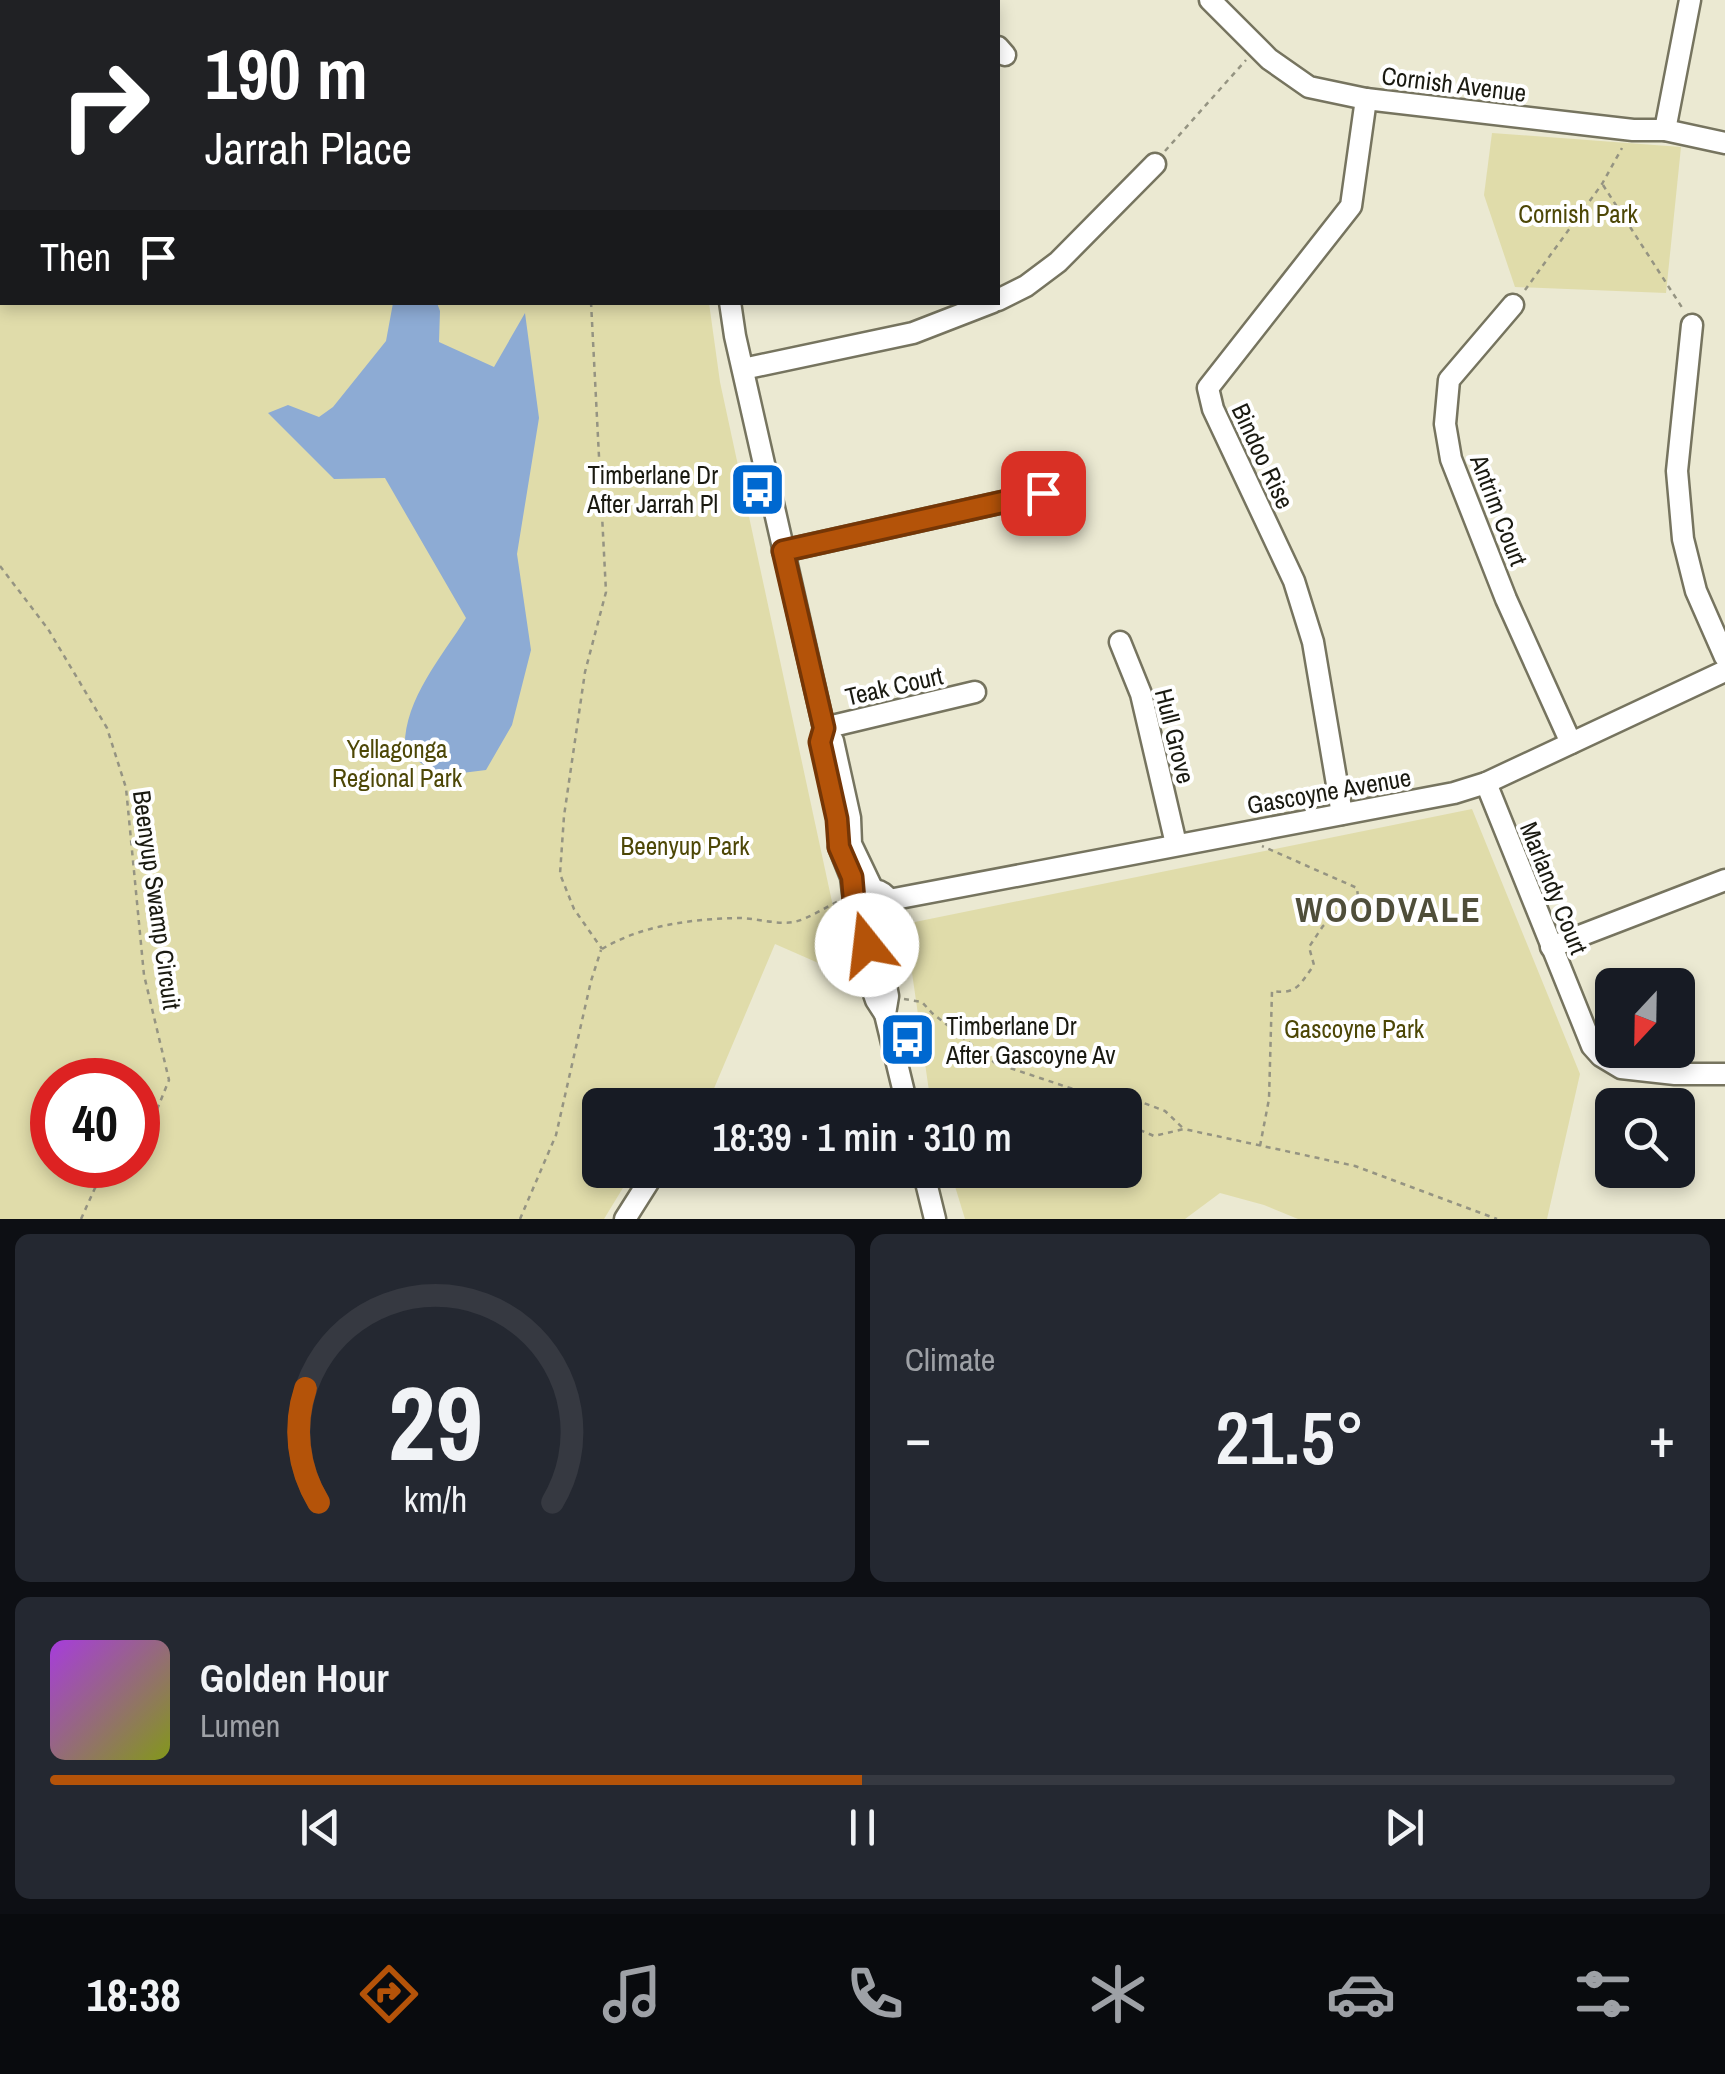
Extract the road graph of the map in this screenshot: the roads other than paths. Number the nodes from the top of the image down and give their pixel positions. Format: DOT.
graph roads {
  1 [pos="1210,0"];
  2 [pos="1690,0"];
  3 [pos="1366,99"];
  4 [pos="1665,130"];
  5 [pos="1725,143"];
  6 [pos="1154,164"];
  7 [pos="1000,299"];
  8 [pos="731,305"];
  9 [pos="985,305"];
  10 [pos="1514,305"];
  11 [pos="1692,324"];
  12 [pos="743,369"];
  13 [pos="1043,493"];
  14 [pos="783,551"];
  15 [pos="1120,642"];
  16 [pos="1725,657"];
  17 [pos="1725,671"];
  18 [pos="974,692"];
  19 [pos="824,728"];
  20 [pos="1571,743"];
  21 [pos="1486,784"];
  22 [pos="1342,814"];
  23 [pos="1176,844"];
  24 [pos="1725,880"];
  25 [pos="873,915"];
  26 [pos="1551,947"];
  27 [pos="1725,1074"];
  28 [pos="904,1088"];
  29 [pos="645,1188"];
  30 [pos="927,1188"];
  31 [pos="625,1219"];
  32 [pos="935,1219"];
  1 -- 3 [label="street, Cornish Avenue"];
  2 -- 4 [label="street"];
  3 -- 4 [label="street, Cornish Avenue"];
  3 -- 22 [label="street, Bindoo Rise"];
  4 -- 5 [label="street, Cornish Avenue"];
  6 -- 7 [label="street"];
  8 -- 12 [label="street"];
  9 -- 12 [label="street"];
  10 -- 20 [label="street, Antrim Court"];
  11 -- 16 [label="street"];
  12 -- 14 [label="street"];
  13 -- 14 [label="street"];
  14 -- 19 [label="street"];
  15 -- 23 [label="street, Hull Grove"];
  17 -- 20 [label="street, Gascoyne Avenue"];
  18 -- 19 [label="street, Teak Court"];
  19 -- 25 [label="street"];
  19 -- 25 [label="street"];
  20 -- 21 [label="street, Gascoyne Avenue"];
  21 -- 22 [label="street, Gascoyne Avenue"];
  21 -- 26 [label="street, Marlandy Court"];
  22 -- 23 [label="street, Gascoyne Avenue"];
  23 -- 25 [label="street, Gascoyne Avenue"];
  24 -- 26 [label="street"];
  25 -- 28 [label="street"];
  26 -- 27 [label="street, Marlandy Court"];
  29 -- 31 [label="street"];
  30 -- 32 [label="street"];
}
